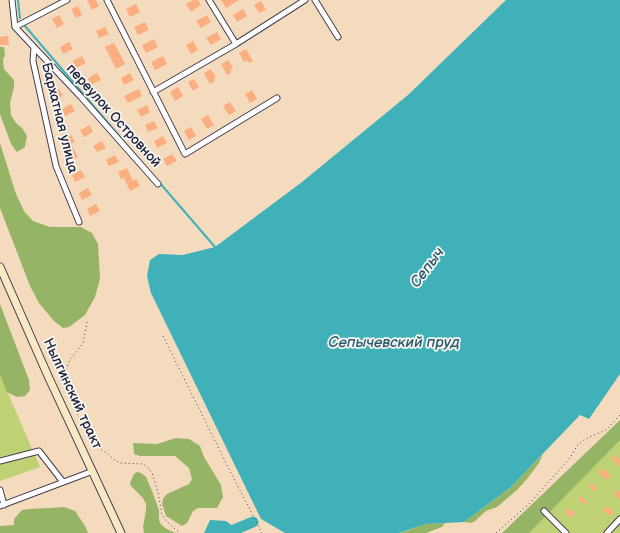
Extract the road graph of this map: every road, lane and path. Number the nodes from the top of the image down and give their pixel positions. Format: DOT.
graph roads {
  1 [pos="12,0"];
  2 [pos="67,0"];
  3 [pos="107,0"];
  4 [pos="209,0"];
  5 [pos="305,0"];
  6 [pos="315,0"];
  7 [pos="16,27"];
  8 [pos="338,37"];
  9 [pos="236,44"];
  10 [pos="34,47"];
  11 [pos="153,92"];
  12 [pos="278,98"];
  13 [pos="158,184"];
  14 [pos="79,222"];
  15 [pos="0,266"];
  16 [pos="87,322"];
  17 [pos="163,336"];
  18 [pos="620,415"];
  19 [pos="0,461"];
  20 [pos="93,471"];
  21 [pos="64,482"];
  22 [pos="0,490"];
  23 [pos="2,506"];
  24 [pos="544,511"];
  25 [pos="620,519"];
  26 [pos="121,533"];
  27 [pos="180,533"];
  28 [pos="262,533"];
  29 [pos="496,533"];
  30 [pos="566,533"];
  31 [pos="607,533"];
  1 -- 7 [label="street"];
  2 -- 7 [label="street"];
  3 -- 11 [label="street"];
  4 -- 9 [label="street"];
  5 -- 9 [label="street"];
  6 -- 8 [label="street"];
  7 -- 10 [label="street, Бархатная улица"];
  9 -- 11 [label="street"];
  10 -- 13 [label="street, переулок Островной"];
  10 -- 14 [label="street, Бархатная улица"];
  11 -- 12 [label="street"];
  15 -- 20 [label="main road, Нылгинский тракт"];
  16 -- 27 [label="path"];
  17 -- 28 [label="path"];
  18 -- 29 [label="path"];
  19 -- 21 [label="street"];
  20 -- 21 [label="street"];
  20 -- 26 [label="main road, Нылгинский тракт"];
  21 -- 23 [label="street"];
  22 -- 23 [label="street"];
  24 -- 30 [label="street"];
  25 -- 31 [label="street"];
}
